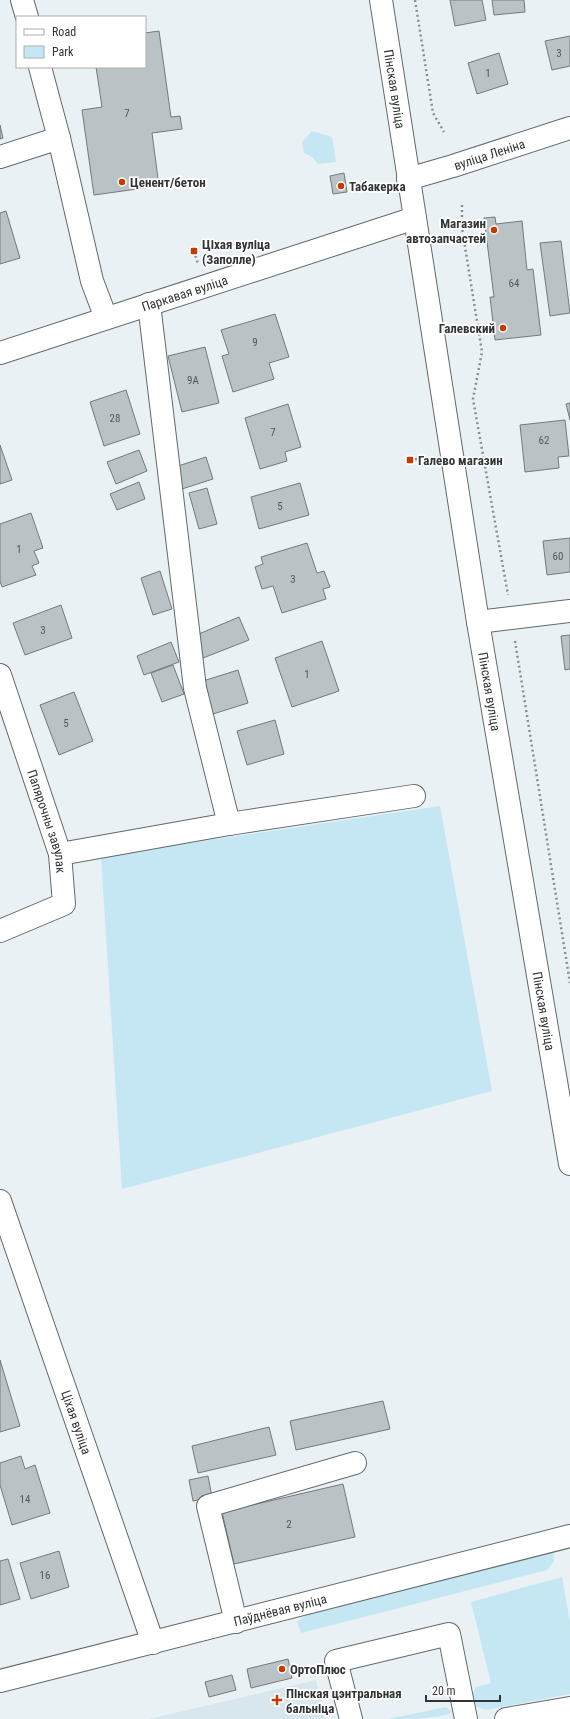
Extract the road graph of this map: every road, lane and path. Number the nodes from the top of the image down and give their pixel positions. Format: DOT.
graph roads {
  1 [pos="22,0"];
  2 [pos="381,0"];
  3 [pos="415,0"];
  4 [pos="27,16"];
  5 [pos="40,68"];
  6 [pos="570,128"];
  7 [pos="444,132"];
  8 [pos="59,138"];
  9 [pos="0,157"];
  10 [pos="408,179"];
  11 [pos="414,218"];
  12 [pos="149,304"];
  13 [pos="106,318"];
  14 [pos="0,353"];
  15 [pos="570,611"];
  16 [pos="478,622"];
  17 [pos="0,675"];
  18 [pos="414,796"];
  19 [pos="229,824"];
  20 [pos="60,854"];
  21 [pos="0,931"];
  22 [pos="570,1164"];
  23 [pos="0,1201"];
  24 [pos="355,1463"];
  25 [pos="566,1538"];
  26 [pos="236,1622"];
  27 [pos="153,1643"];
  28 [pos="0,1681"];
  29 [pos="570,1708"];
  30 [pos="352,1719"];
  31 [pos="466,1719"];
  32 [pos="506,1719"];
  1 -- 4 [label="street"];
  2 -- 10 [label="street, Пінская вуліца"];
  3 -- 7 [label="path"];
  5 -- 8 [label="street"];
  6 -- 10 [label="street, вуліца Леніна"];
  8 -- 9 [label="street"];
  8 -- 13 [label="street"];
  10 -- 11 [label="street, Пінская вуліца"];
  11 -- 12 [label="street, Паркавая вуліца"];
  11 -- 16 [label="street, Пінская вуліца"];
  12 -- 13 [label="street, Паркавая вуліца"];
  12 -- 19 [label="street"];
  13 -- 14 [label="street, Паркавая вуліца"];
  15 -- 16 [label="street"];
  16 -- 22 [label="street, Пінская вуліца"];
  17 -- 20 [label="street, Папярочны завулак"];
  18 -- 19 [label="street"];
  19 -- 20 [label="street"];
  20 -- 21 [label="street, Папярочны завулак"];
  23 -- 27 [label="street, Ціхая вуліца"];
  24 -- 26 [label="street"];
  25 -- 26 [label="street, Паўднёвая вуліца"];
  26 -- 27 [label="street, Паўднёвая вуліца"];
  27 -- 28 [label="street, Паўднёвая вуліца"];
  29 -- 32 [label="street"];
  30 -- 31 [label="street"];
}
